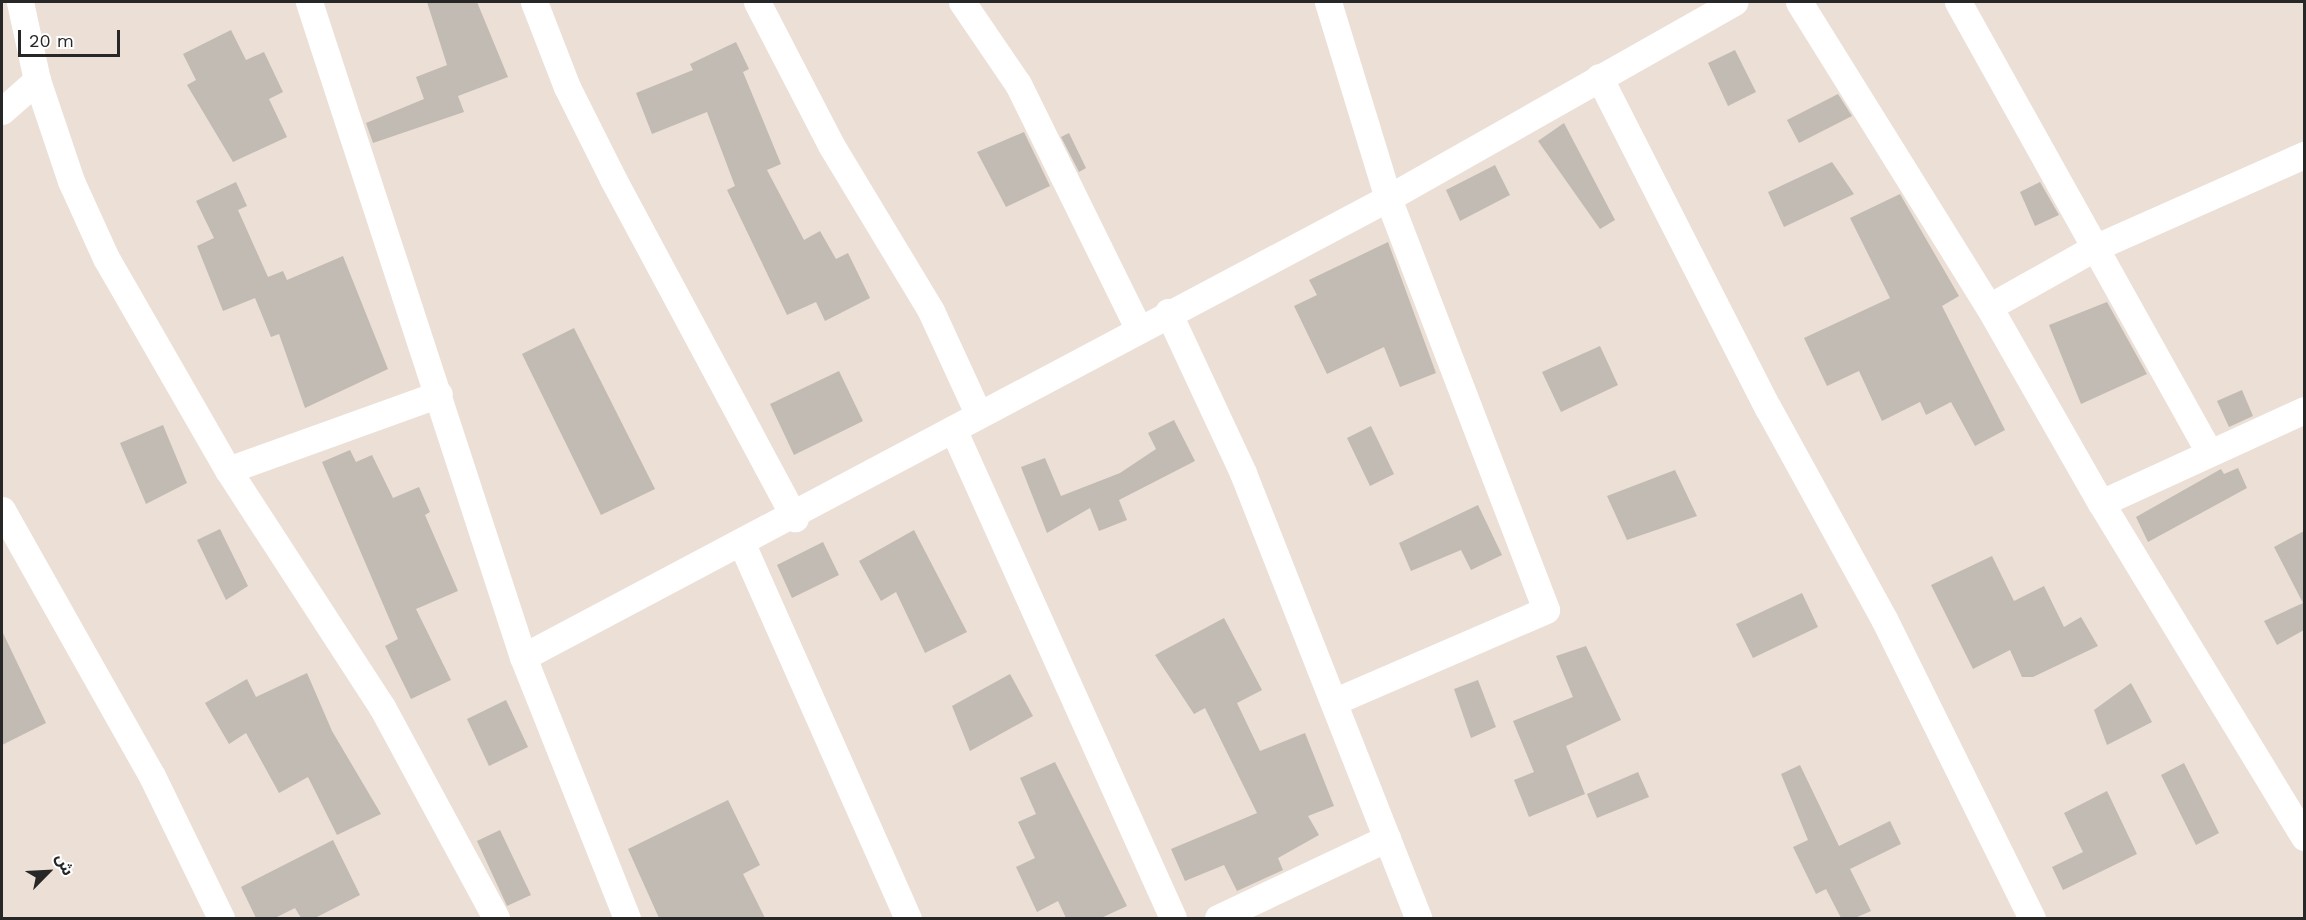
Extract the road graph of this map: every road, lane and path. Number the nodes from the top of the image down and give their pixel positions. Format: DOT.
graph roads {
  1 [pos="20,2"];
  2 [pos="309,2"];
  3 [pos="534,2"];
  4 [pos="757,2"];
  5 [pos="962,2"];
  6 [pos="1328,2"];
  7 [pos="1734,2"];
  8 [pos="1799,2"];
  9 [pos="1958,2"];
  10 [pos="1599,76"];
  11 [pos="37,80"];
  12 [pos="2,111"];
  13 [pos="2304,155"];
  14 [pos="1388,198"];
  15 [pos="2094,248"];
  16 [pos="1989,307"];
  17 [pos="1168,312"];
  18 [pos="1138,328"];
  19 [pos="439,394"];
  20 [pos="2304,410"];
  21 [pos="978,413"];
  22 [pos="952,429"];
  23 [pos="2209,452"];
  24 [pos="228,470"];
  25 [pos="2101,503"];
  26 [pos="2,510"];
  27 [pos="795,518"];
  28 [pos="742,544"];
  29 [pos="523,657"];
  30 [pos="1336,701"];
  31 [pos="1388,837"];
  32 [pos="2304,837"];
  33 [pos="221,918"];
  34 [pos="496,918"];
  35 [pos="627,918"];
  36 [pos="908,918"];
  37 [pos="1173,918"];
  38 [pos="1218,918"];
  39 [pos="1418,918"];
  40 [pos="2032,918"];
  1 -- 11 [label="street"];
  2 -- 19 [label="street"];
  3 -- 27 [label="street"];
  4 -- 21 [label="street"];
  5 -- 18 [label="street"];
  6 -- 14 [label="street"];
  7 -- 10 [label="street"];
  8 -- 16 [label="street"];
  9 -- 15 [label="street"];
  10 -- 14 [label="street"];
  10 -- 40 [label="street"];
  11 -- 12 [label="street"];
  11 -- 24 [label="street"];
  13 -- 15 [label="street"];
  14 -- 17 [label="street"];
  14 -- 30 [label="street"];
  15 -- 16 [label="street"];
  15 -- 23 [label="street"];
  16 -- 25 [label="street"];
  17 -- 18 [label="street"];
  17 -- 30 [label="street"];
  18 -- 21 [label="street"];
  19 -- 24 [label="street"];
  19 -- 29 [label="street"];
  20 -- 23 [label="street"];
  21 -- 22 [label="street"];
  22 -- 27 [label="street"];
  22 -- 37 [label="street"];
  23 -- 25 [label="street"];
  24 -- 34 [label="street"];
  25 -- 32 [label="street"];
  26 -- 33 [label="street"];
  27 -- 28 [label="street"];
  28 -- 29 [label="street"];
  28 -- 36 [label="street"];
  29 -- 35 [label="street"];
  30 -- 31 [label="street"];
  31 -- 38 [label="street"];
  31 -- 39 [label="street"];
}
